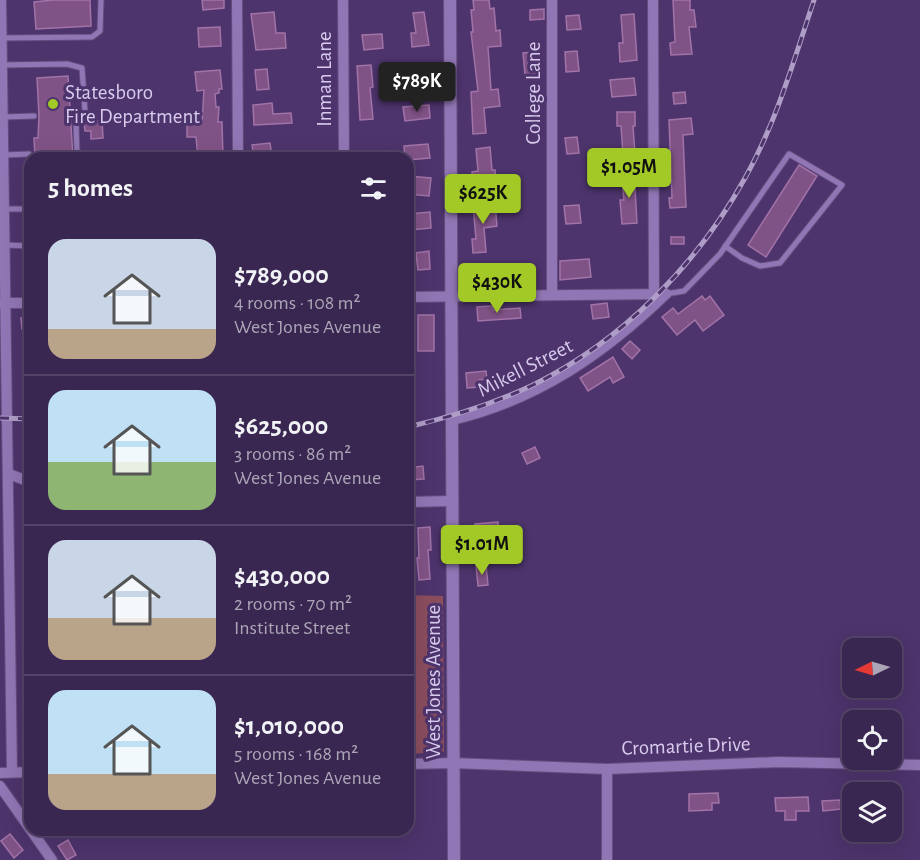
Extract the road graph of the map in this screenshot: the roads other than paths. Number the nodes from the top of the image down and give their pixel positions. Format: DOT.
graph roads {
  1 [pos="1,0"];
  2 [pos="101,0"];
  3 [pos="237,0"];
  4 [pos="343,0"];
  5 [pos="450,0"];
  6 [pos="552,0"];
  7 [pos="653,0"];
  8 [pos="1,45"];
  9 [pos="2,65"];
  10 [pos="34,116"];
  11 [pos="3,117"];
  12 [pos="2,137"];
  13 [pos="77,152"];
  14 [pos="238,152"];
  15 [pos="344,152"];
  16 [pos="4,154"];
  17 [pos="24,154"];
  18 [pos="24,210"];
  19 [pos="3,211"];
  20 [pos="6,245"];
  21 [pos="24,246"];
  22 [pos="725,246"];
  23 [pos="654,293"];
  24 [pos="552,294"];
  25 [pos="666,294"];
  26 [pos="450,296"];
  27 [pos="414,297"];
  28 [pos="3,303"];
  29 [pos="24,303"];
  30 [pos="452,420"];
  31 [pos="9,474"];
  32 [pos="24,480"];
  33 [pos="451,501"];
  34 [pos="414,502"];
  35 [pos="6,643"];
  36 [pos="6,718"];
  37 [pos="453,763"];
  38 [pos="414,764"];
  39 [pos="920,765"];
  40 [pos="607,769"];
  41 [pos="12,772"];
  42 [pos="24,772"];
  43 [pos="0,773"];
  44 [pos="0,786"];
  45 [pos="24,821"];
  46 [pos="34,836"];
  47 [pos="51,860"];
  48 [pos="454,860"];
  49 [pos="607,860"];
  1 -- 8 [label="street"];
  2 -- 8 [label="lane"];
  3 -- 14 [label="street"];
  4 -- 15 [label="street, Inman Lane"];
  5 -- 26 [label="street, West Jones Avenue"];
  6 -- 24 [label="street, College Lane"];
  7 -- 23 [label="street"];
  8 -- 9 [label="street"];
  9 -- 11 [label="street"];
  9 -- 13 [label="lane"];
  10 -- 11 [label="lane"];
  11 -- 12 [label="street"];
  12 -- 16 [label="street"];
  16 -- 17 [label="lane"];
  16 -- 19 [label="street"];
  18 -- 19 [label="lane"];
  19 -- 20 [label="street"];
  20 -- 21 [label="lane"];
  20 -- 28 [label="street"];
  22 -- 22 [label="lane"];
  22 -- 25 [label="lane"];
  23 -- 24 [label="street"];
  23 -- 25 [label="street"];
  24 -- 26 [label="street"];
  25 -- 30 [label="street, Mikell Street"];
  26 -- 27 [label="street"];
  26 -- 30 [label="street, West Jones Avenue"];
  28 -- 29 [label="street"];
  28 -- 31 [label="street"];
  30 -- 33 [label="street, West Jones Avenue"];
  31 -- 32 [label="street"];
  31 -- 35 [label="street"];
  33 -- 34 [label="street"];
  33 -- 37 [label="street, West Jones Avenue"];
  35 -- 36 [label="street"];
  36 -- 41 [label="street"];
  37 -- 38 [label="street, Cromartie Drive"];
  37 -- 40 [label="street, Cromartie Drive"];
  37 -- 48 [label="street, West Jones Avenue"];
  39 -- 40 [label="street, Cromartie Drive"];
  40 -- 49 [label="street"];
  41 -- 42 [label="street"];
  41 -- 43 [label="street"];
  44 -- 45 [label="street"];
  46 -- 47 [label="street"];
}
